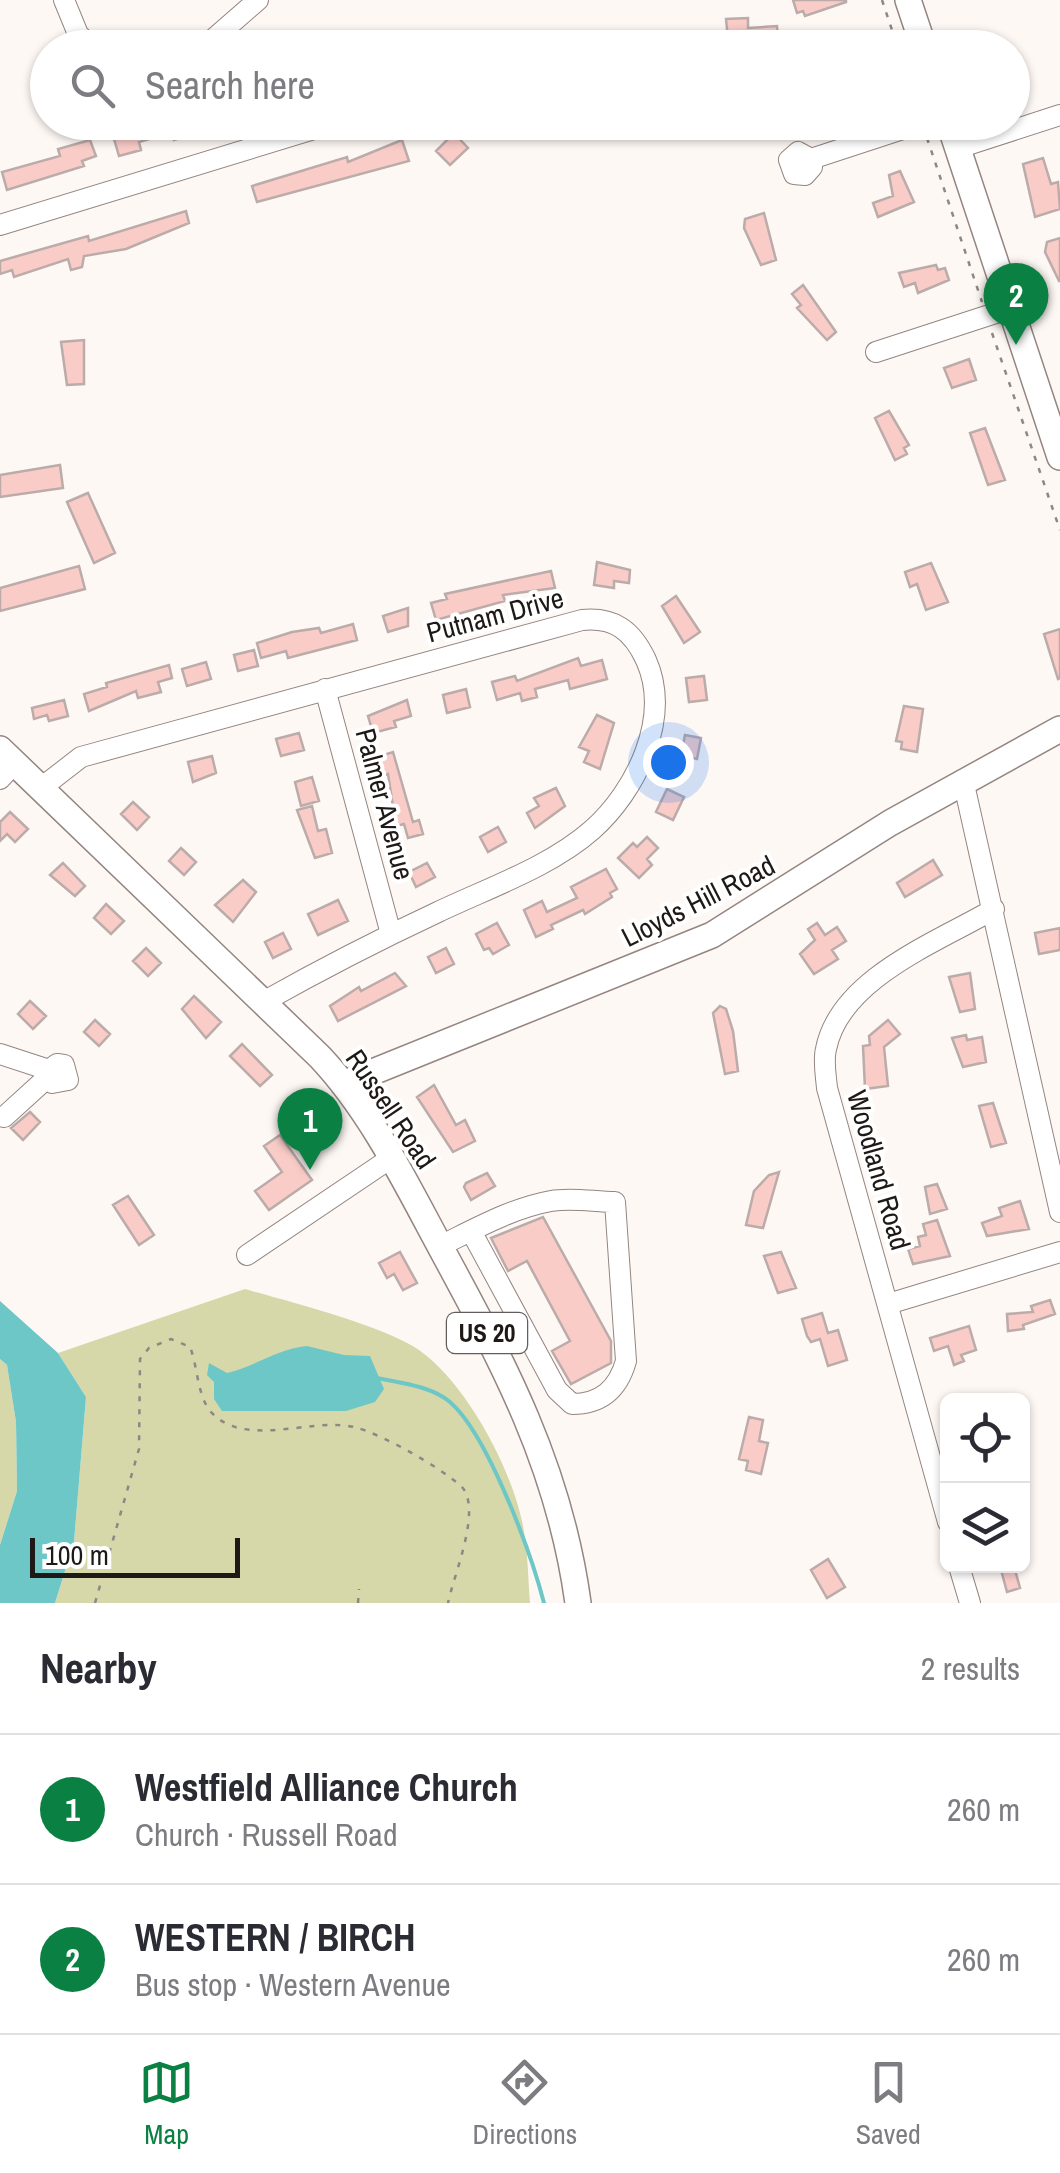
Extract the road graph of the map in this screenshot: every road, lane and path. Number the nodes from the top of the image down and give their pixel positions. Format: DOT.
graph roads {
  1 [pos="64,0"];
  2 [pos="258,0"];
  3 [pos="882,0"];
  4 [pos="908,0"];
  5 [pos="76,30"];
  6 [pos="224,30"];
  7 [pos="892,30"];
  8 [pos="918,30"];
  9 [pos="1060,116"];
  10 [pos="1030,125"];
  11 [pos="278,140"];
  12 [pos="870,140"];
  13 [pos="955,140"];
  14 [pos="984,140"];
  15 [pos="958,148"];
  16 [pos="812,159"];
  17 [pos="0,225"];
  18 [pos="1011,308"];
  19 [pos="876,352"];
  20 [pos="1060,457"];
  21 [pos="325,689"];
  22 [pos="1060,730"];
  23 [pos="5,763"];
  24 [pos="962,780"];
  25 [pos="41,788"];
  26 [pos="994,909"];
  27 [pos="391,934"];
  28 [pos="262,1002"];
  29 [pos="0,1054"];
  30 [pos="343,1084"];
  31 [pos="4,1117"];
  32 [pos="390,1158"];
  33 [pos="1060,1212"];
  34 [pos="471,1231"];
  35 [pos="440,1246"];
  36 [pos="1060,1252"];
  37 [pos="247,1255"];
  38 [pos="888,1304"];
  39 [pos="940,1493"];
  40 [pos="962,1573"];
  41 [pos="358,1589"];
  42 [pos="95,1603"];
  43 [pos="358,1603"];
  44 [pos="448,1603"];
  45 [pos="578,1603"];
  46 [pos="970,1603"];
  1 -- 5 [label="street"];
  2 -- 6 [label="street"];
  3 -- 7 [label="path"];
  4 -- 8 [label="main road"];
  9 -- 10 [label="street"];
  11 -- 17 [label="street"];
  12 -- 16 [label="street"];
  13 -- 15 [label="main road"];
  14 -- 15 [label="street"];
  15 -- 18 [label="main road"];
  18 -- 19 [label="street"];
  18 -- 20 [label="main road"];
  21 -- 25 [label="street, Putnam Drive"];
  21 -- 27 [label="street, Palmer Avenue"];
  21 -- 27 [label="street, Putnam Drive"];
  22 -- 24 [label="main road, Lloyds Hill Road"];
  23 -- 25 [label="main road, Russell Road / US 20"];
  24 -- 26 [label="street"];
  24 -- 30 [label="main road, Lloyds Hill Road"];
  25 -- 28 [label="main road, Russell Road / US 20"];
  26 -- 33 [label="street"];
  26 -- 38 [label="street, Woodland Road"];
  27 -- 28 [label="street, Putnam Drive"];
  28 -- 30 [label="main road, Russell Road / US 20"];
  29 -- 31 [label="street"];
  30 -- 32 [label="main road, Russell Road / US 20"];
  32 -- 35 [label="main road, Russell Road / US 20"];
  32 -- 37 [label="street"];
  34 -- 34 [label="street"];
  34 -- 35 [label="street"];
  35 -- 45 [label="main road, Russell Road / US 20"];
  36 -- 38 [label="street"];
  38 -- 39 [label="street, Woodland Road"];
  40 -- 46 [label="street"];
  41 -- 43 [label="path"];
  42 -- 44 [label="path"];
}
